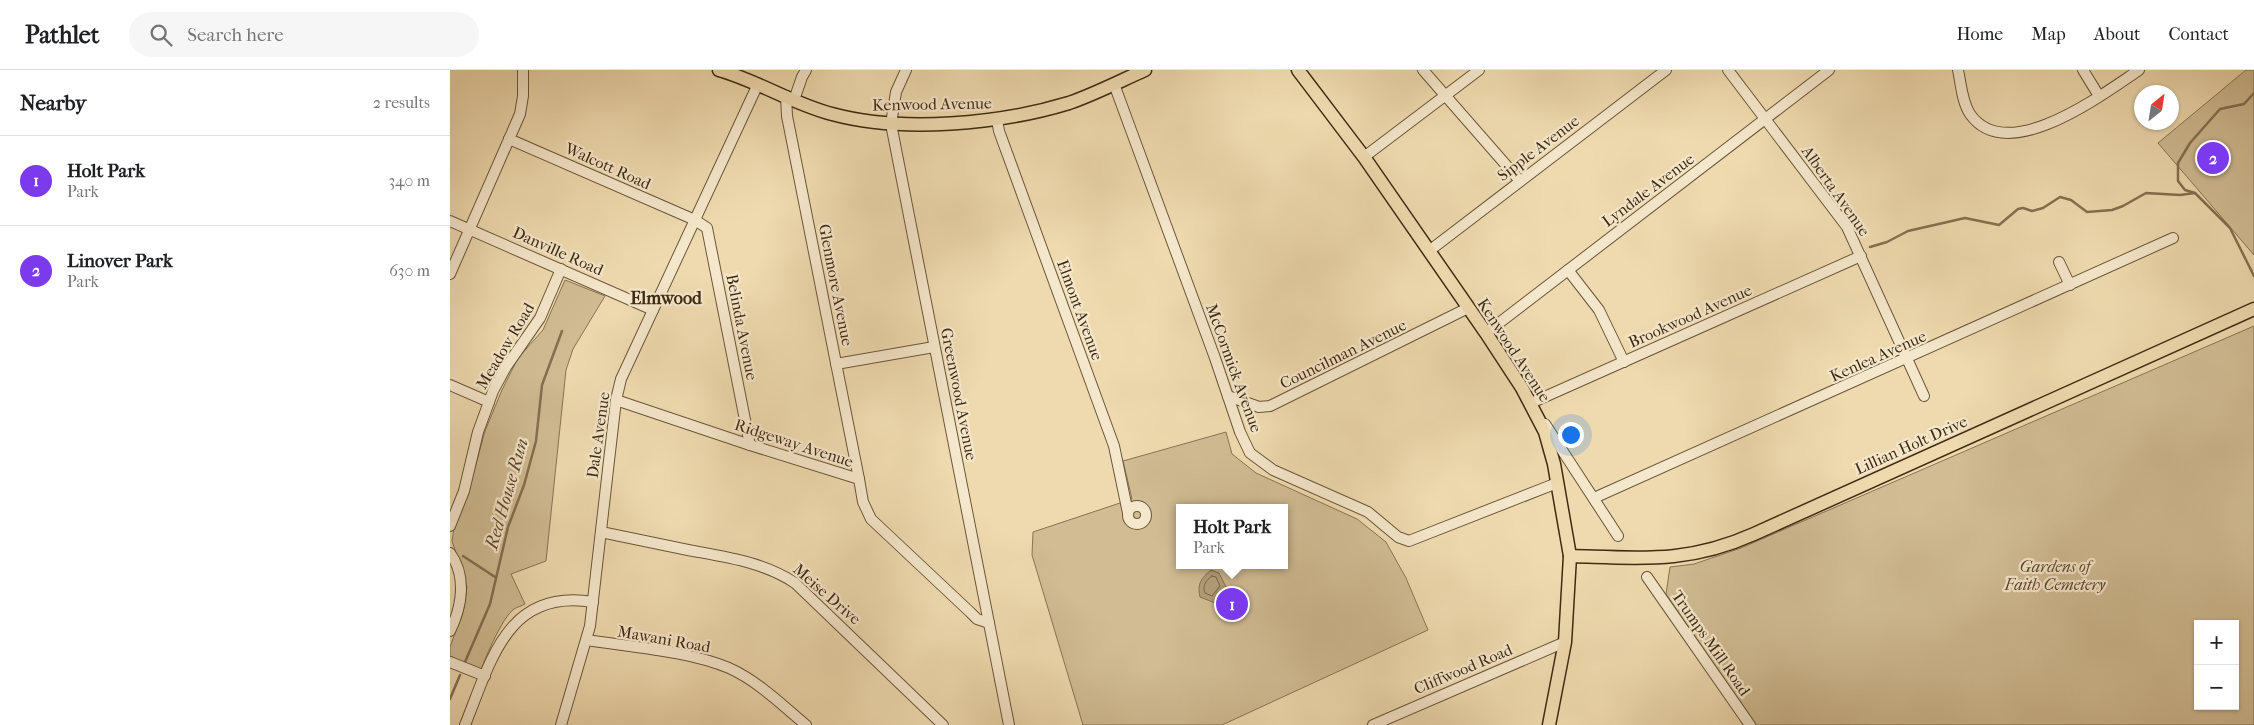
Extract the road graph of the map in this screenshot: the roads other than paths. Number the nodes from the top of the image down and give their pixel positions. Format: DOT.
graph roads {
  1 [pos="523,70"];
  2 [pos="719,70"];
  3 [pos="906,70"];
  4 [pos="1146,70"];
  5 [pos="1298,70"];
  6 [pos="1423,70"];
  7 [pos="1479,70"];
  8 [pos="1666,70"];
  9 [pos="1728,70"];
  10 [pos="1829,70"];
  11 [pos="1958,70"];
  12 [pos="2083,70"];
  13 [pos="2139,70"];
  14 [pos="802,72"];
  15 [pos="758,84"];
  16 [pos="1114,84"];
  17 [pos="1445,96"];
  18 [pos="2099,96"];
  19 [pos="790,98"];
  20 [pos="1765,119"];
  21 [pos="997,120"];
  22 [pos="892,124"];
  23 [pos="509,139"];
  24 [pos="1364,157"];
  25 [pos="1520,181"];
  26 [pos="695,220"];
  27 [pos="450,221"];
  28 [pos="469,229"];
  29 [pos="2173,238"];
  30 [pos="1429,251"];
  31 [pos="1862,256"];
  32 [pos="2059,262"];
  33 [pos="561,269"];
  34 [pos="1568,270"];
  35 [pos="450,274"];
  36 [pos="2070,285"];
  37 [pos="1468,308"];
  38 [pos="2254,309"];
  39 [pos="653,310"];
  40 [pos="1486,333"];
  41 [pos="934,347"];
  42 [pos="1907,359"];
  43 [pos="1624,362"];
  44 [pos="836,364"];
  45 [pos="450,385"];
  46 [pos="1228,396"];
  47 [pos="1924,396"];
  48 [pos="616,400"];
  49 [pos="489,402"];
  50 [pos="1531,404"];
  51 [pos="1539,418"];
  52 [pos="750,445"];
  53 [pos="859,479"];
  54 [pos="1557,483"];
  55 [pos="1594,498"];
  56 [pos="1128,513"];
  57 [pos="450,526"];
  58 [pos="601,532"];
  59 [pos="1618,536"];
  60 [pos="450,553"];
  61 [pos="1570,556"];
  62 [pos="1648,577"];
  63 [pos="593,602"];
  64 [pos="989,623"];
  65 [pos="450,631"];
  66 [pos="587,640"];
  67 [pos="1565,642"];
  68 [pos="450,662"];
  69 [pos="485,676"];
  70 [pos="465,725"];
  71 [pos="562,725"];
  72 [pos="806,725"];
  73 [pos="943,725"];
  74 [pos="1009,725"];
  75 [pos="1373,725"];
  76 [pos="1550,725"];
  77 [pos="1750,725"];
  1 -- 23 [label="street"];
  2 -- 15 [label="main road, Kenwood Avenue"];
  3 -- 22 [label="street, Greenwood Avenue"];
  4 -- 16 [label="main road, Kenwood Avenue"];
  5 -- 24 [label="main road, Kenwood Avenue"];
  6 -- 17 [label="street"];
  7 -- 17 [label="street"];
  8 -- 25 [label="street, Sipple Avenue"];
  9 -- 20 [label="street, Alberta Avenue"];
  10 -- 20 [label="street, Lyndale Avenue"];
  11 -- 18 [label="street"];
  12 -- 18 [label="street"];
  13 -- 18 [label="street"];
  14 -- 19 [label="street"];
  15 -- 19 [label="main road, Kenwood Avenue"];
  15 -- 26 [label="street, Dale Avenue"];
  16 -- 21 [label="main road, Kenwood Avenue"];
  16 -- 46 [label="street, McCormick Avenue"];
  17 -- 24 [label="street"];
  17 -- 25 [label="street"];
  19 -- 22 [label="main road, Kenwood Avenue"];
  19 -- 44 [label="street, Glenmore Avenue"];
  20 -- 31 [label="street, Alberta Avenue"];
  20 -- 34 [label="street, Lyndale Avenue"];
  21 -- 22 [label="main road, Kenwood Avenue"];
  21 -- 56 [label="street, Elmont Avenue"];
  22 -- 41 [label="street, Greenwood Avenue"];
  23 -- 26 [label="street, Walcott Road"];
  23 -- 28 [label="street"];
  24 -- 30 [label="main road, Kenwood Avenue"];
  25 -- 30 [label="street, Sipple Avenue"];
  26 -- 39 [label="street, Dale Avenue"];
  26 -- 52 [label="street, Belinda Avenue"];
  27 -- 28 [label="street, Danville Road"];
  28 -- 33 [label="street, Danville Road"];
  28 -- 35 [label="street"];
  29 -- 36 [label="street, Kenlea Avenue"];
  30 -- 37 [label="main road, Kenwood Avenue"];
  31 -- 42 [label="street, Alberta Avenue"];
  31 -- 43 [label="street, Brookwood Avenue"];
  32 -- 36 [label="street"];
  33 -- 39 [label="street, Danville Road"];
  33 -- 49 [label="street, Meadow Road"];
  34 -- 40 [label="street, Lyndale Avenue"];
  34 -- 43 [label="street"];
  36 -- 42 [label="street, Kenlea Avenue"];
  37 -- 40 [label="main road, Kenwood Avenue"];
  37 -- 46 [label="street, Councilman Avenue"];
  38 -- 61 [label="main road, Lillian Holt Drive"];
  39 -- 48 [label="street, Dale Avenue"];
  40 -- 50 [label="main road, Kenwood Avenue"];
  41 -- 44 [label="street"];
  41 -- 64 [label="street, Greenwood Avenue"];
  42 -- 47 [label="street, Alberta Avenue"];
  42 -- 55 [label="street, Kenlea Avenue"];
  43 -- 50 [label="street, Brookwood Avenue"];
  44 -- 53 [label="street, Glenmore Avenue"];
  45 -- 49 [label="street"];
  46 -- 54 [label="street, McCormick Avenue"];
  48 -- 52 [label="street, Ridgeway Avenue"];
  48 -- 58 [label="street, Dale Avenue"];
  49 -- 57 [label="street, Meadow Road"];
  50 -- 51 [label="main road, Kenwood Avenue"];
  51 -- 54 [label="main road, Kenwood Avenue"];
  51 -- 55 [label="street"];
  52 -- 53 [label="street, Ridgeway Avenue"];
  53 -- 64 [label="street, Ridgeway Avenue"];
  54 -- 61 [label="main road, Kenwood Avenue"];
  55 -- 59 [label="street"];
  58 -- 63 [label="street, Dale Avenue"];
  58 -- 73 [label="street, Meise Drive"];
  60 -- 65 [label="street"];
  61 -- 67 [label="main road, Kenwood Avenue"];
  62 -- 77 [label="street, Trumps Mill Road"];
  63 -- 66 [label="street, Dale Avenue"];
  63 -- 69 [label="street"];
  64 -- 74 [label="street, Greenwood Avenue"];
  66 -- 71 [label="street, Dale Avenue"];
  66 -- 72 [label="street, Mawani Road"];
  67 -- 75 [label="street, Cliffwood Road"];
  67 -- 76 [label="main road, Kenwood Avenue"];
  68 -- 69 [label="street"];
  69 -- 70 [label="street"];
}
